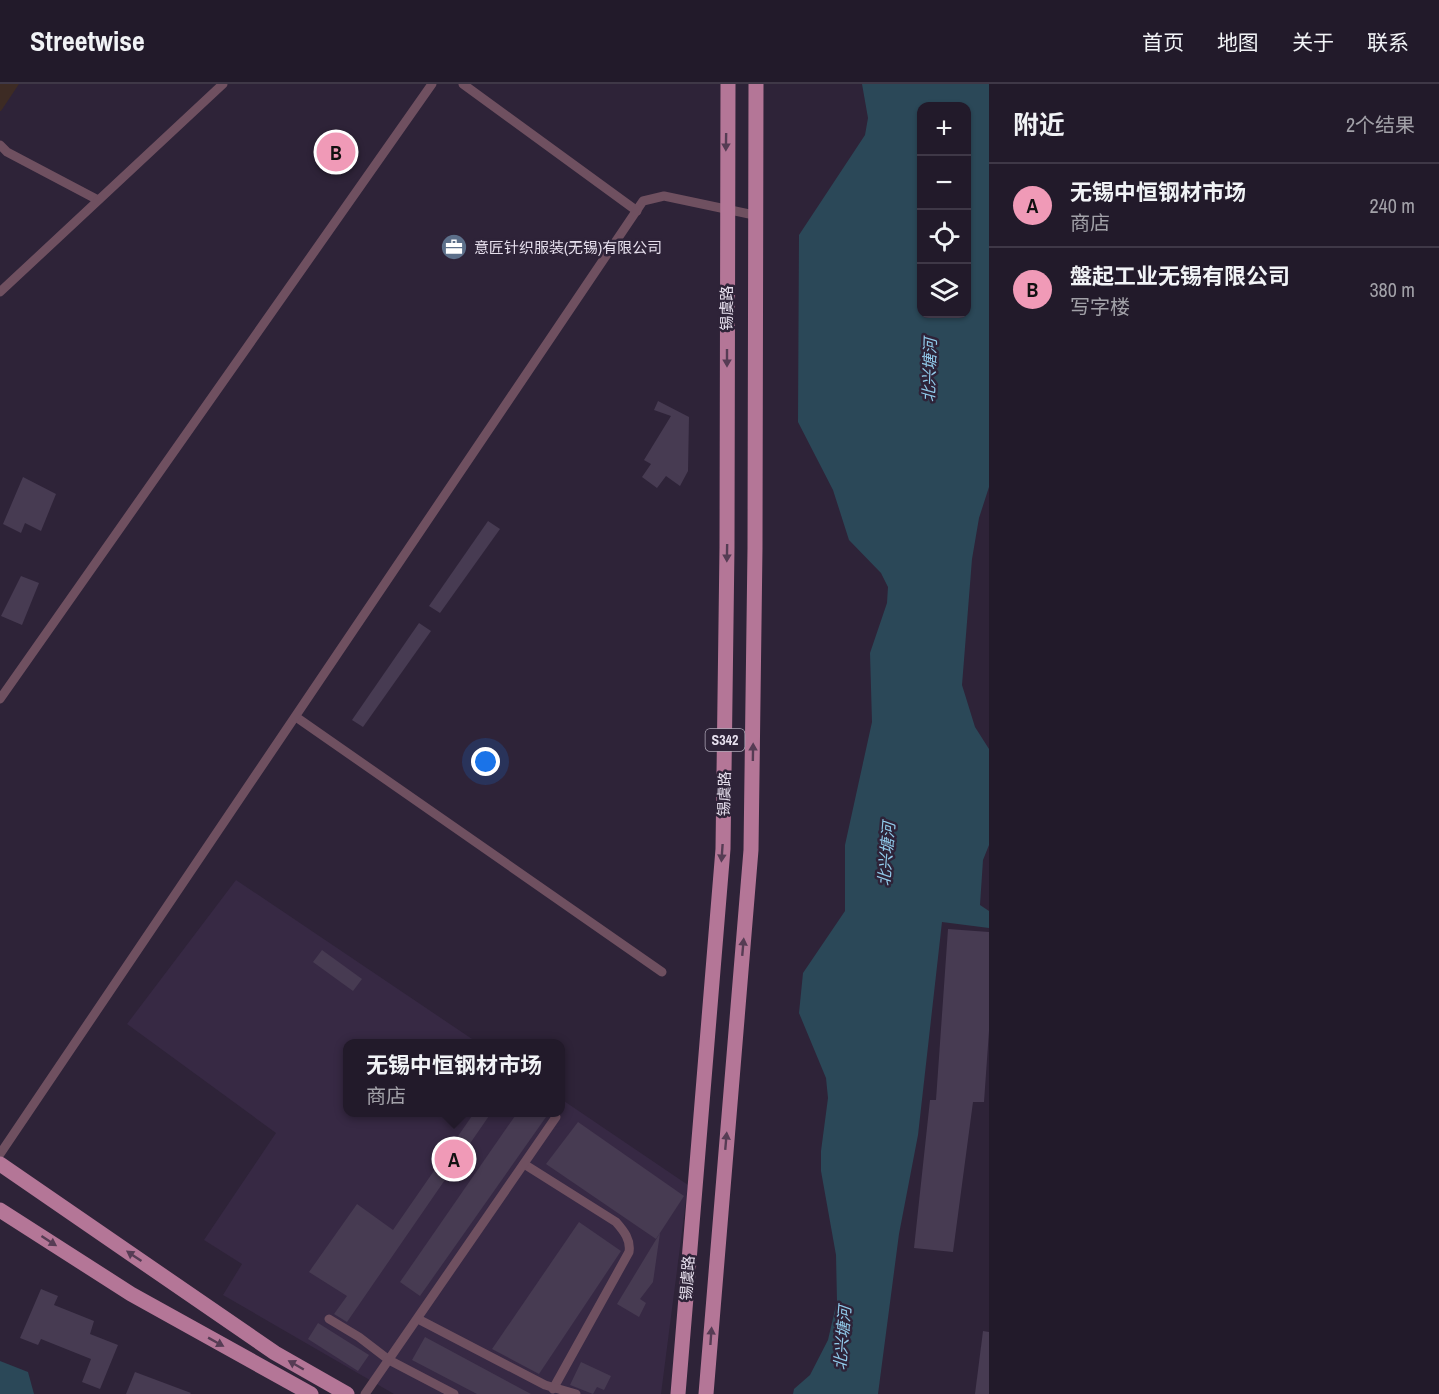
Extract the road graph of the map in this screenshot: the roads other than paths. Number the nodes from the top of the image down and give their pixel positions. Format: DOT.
graph roads {
  1 [pos="223,84"];
  2 [pos="432,84"];
  3 [pos="463,84"];
  4 [pos="728,84"];
  5 [pos="756,84"];
  6 [pos="0,145"];
  7 [pos="98,200"];
  8 [pos="726,209"];
  9 [pos="637,211"];
  10 [pos="754,215"];
  11 [pos="0,292"];
  12 [pos="0,699"];
  13 [pos="296,717"];
  14 [pos="662,972"];
  15 [pos="556,1117"];
  16 [pos="0,1154"];
  17 [pos="0,1164"];
  18 [pos="524,1164"];
  19 [pos="0,1210"];
  20 [pos="329,1319"];
  21 [pos="418,1319"];
  22 [pos="389,1360"];
  23 [pos="553,1389"];
  24 [pos="311,1394"];
  25 [pos="347,1394"];
  26 [pos="365,1394"];
  27 [pos="454,1394"];
  28 [pos="576,1394"];
  29 [pos="678,1394"];
  30 [pos="706,1394"];
  1 -- 7 [label="street"];
  2 -- 12 [label="street"];
  3 -- 9 [label="street"];
  4 -- 8 [label="main road, 锡虞路 / S342, one-way"];
  5 -- 10 [label="main road, 锡虞路 / S342"];
  6 -- 7 [label="street"];
  7 -- 11 [label="street"];
  8 -- 9 [label="street"];
  8 -- 10 [label="street"];
  8 -- 29 [label="main road, 锡虞路 / S342, one-way"];
  9 -- 13 [label="street"];
  30 -- 10 [label="main road, 锡虞路 / S342, one-way"];
  13 -- 14 [label="street"];
  13 -- 16 [label="street"];
  15 -- 18 [label="street"];
  25 -- 17 [label="main road, one-way"];
  18 -- 21 [label="street"];
  18 -- 23 [label="street"];
  19 -- 24 [label="main road, one-way"];
  20 -- 22 [label="street"];
  21 -- 22 [label="street"];
  21 -- 23 [label="street"];
  22 -- 26 [label="street"];
  22 -- 27 [label="street"];
  23 -- 28 [label="street"];
}
